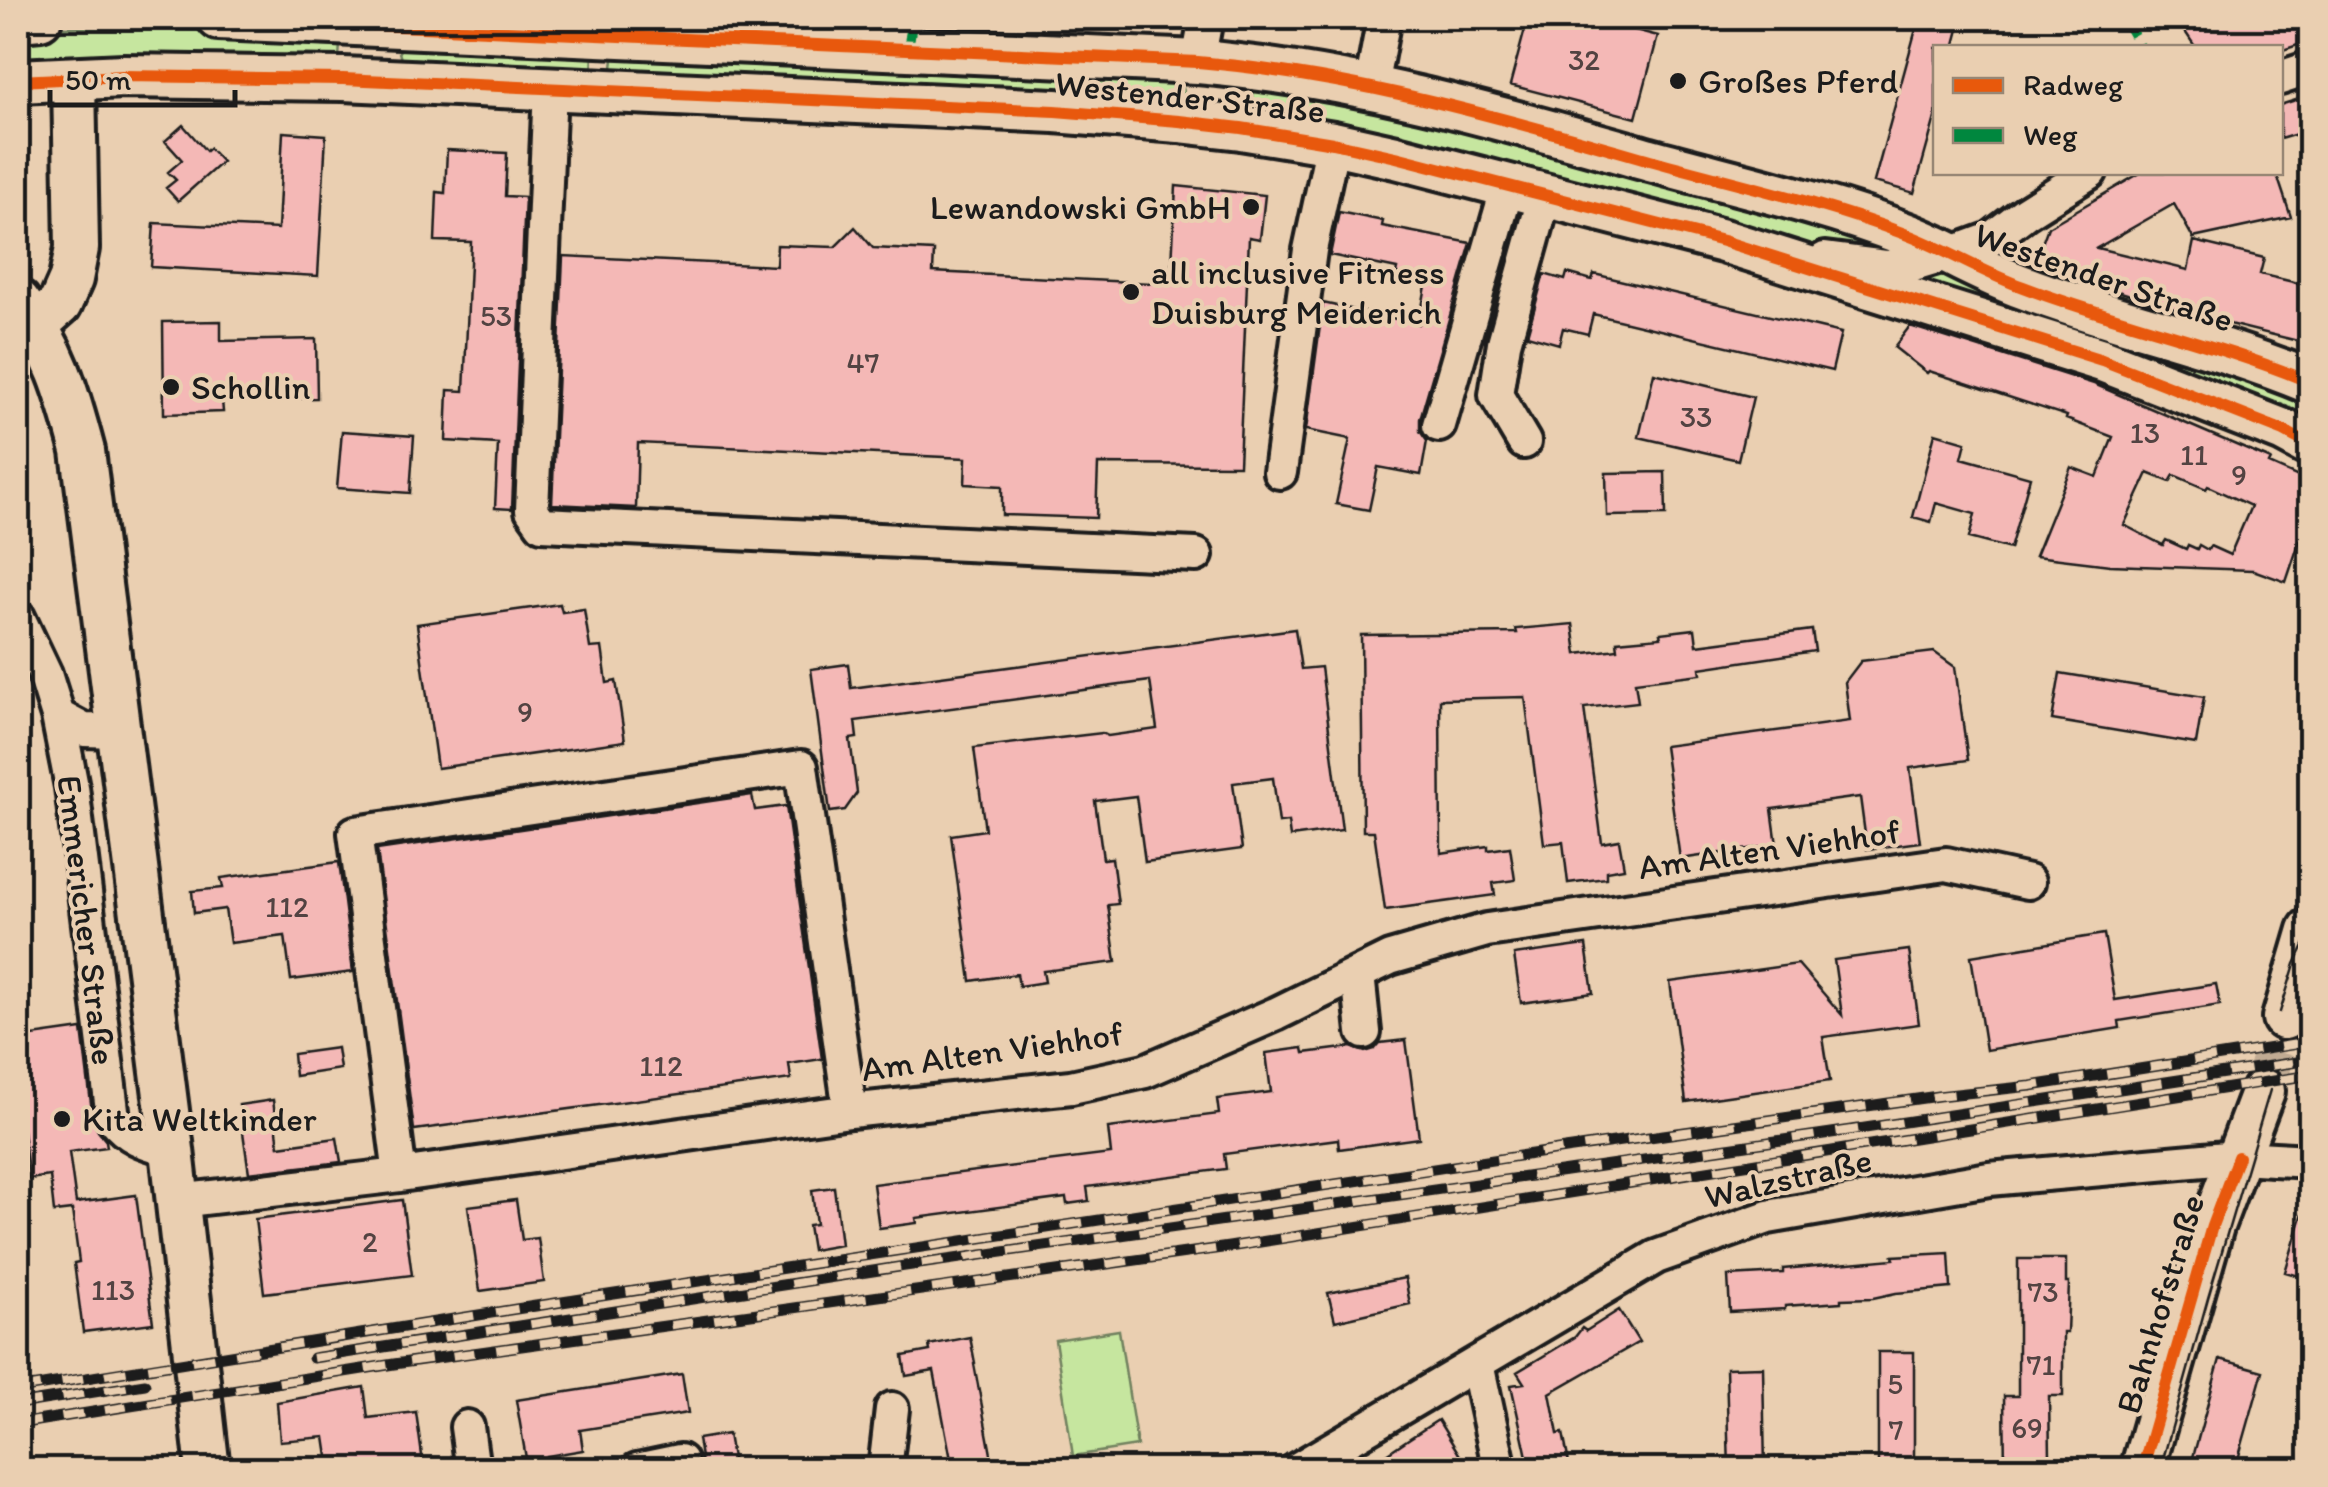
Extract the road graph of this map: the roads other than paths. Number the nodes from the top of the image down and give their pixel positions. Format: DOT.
graph roads {
  1 [pos="40,18"];
  2 [pos="220,18"];
  3 [pos="1206,18"];
  4 [pos="18,20"];
  5 [pos="405,26"];
  6 [pos="663,28"];
  7 [pos="1382,28"];
  8 [pos="1198,62"];
  9 [pos="2310,68"];
  10 [pos="2283,77"];
  11 [pos="74,78"];
  12 [pos="18,81"];
  13 [pos="395,81"];
  14 [pos="1371,87"];
  15 [pos="550,88"];
  16 [pos="1180,121"];
  17 [pos="1332,142"];
  18 [pos="2085,175"];
  19 [pos="1526,190"];
  20 [pos="1723,242"];
  21 [pos="1950,254"];
  22 [pos="1991,256"];
  23 [pos="27,313"];
  24 [pos="2310,382"];
  25 [pos="1439,425"];
  26 [pos="1524,442"];
  27 [pos="2310,444"];
  28 [pos="1280,472"];
  29 [pos="1196,555"];
  30 [pos="18,617"];
  31 [pos="58,716"];
  32 [pos="116,730"];
  33 [pos="2028,882"];
  34 [pos="2306,945"];
  35 [pos="1358,974"];
  36 [pos="2284,1018"];
  37 [pos="1364,1032"];
  38 [pos="2262,1096"];
  39 [pos="850,1111"];
  40 [pos="172,1150"];
  41 [pos="2248,1157"];
  42 [pos="2310,1161"];
  43 [pos="400,1175"];
  44 [pos="178,1201"];
  45 [pos="1478,1364"];
  46 [pos="892,1409"];
  47 [pos="467,1427"];
  48 [pos="680,1460"];
  49 [pos="208,1470"];
  50 [pos="473,1470"];
  51 [pos="637,1470"];
  52 [pos="885,1470"];
  53 [pos="1296,1470"];
  54 [pos="1500,1470"];
  55 [pos="2142,1470"];
  56 [pos="2170,1470"];
  1 -- 4 [label="main road"];
  2 -- 5 [label="main road, Westender Straße"];
  3 -- 8 [label="street"];
  5 -- 6 [label="main road, Westender Straße"];
  5 -- 13 [label="main road"];
  6 -- 8 [label="main road, Westender Straße"];
  7 -- 14 [label="street"];
  8 -- 14 [label="main road, Westender Straße"];
  8 -- 16 [label="main road"];
  9 -- 10 [label="street"];
  11 -- 12 [label="main road, Westender Straße"];
  11 -- 13 [label="main road, Westender Straße"];
  11 -- 23 [label="main road"];
  13 -- 15 [label="main road, Westender Straße"];
  14 -- 21 [label="main road, Westender Straße"];
  15 -- 16 [label="main road, Westender Straße"];
  15 -- 29 [label="street"];
  16 -- 17 [label="main road, Westender Straße"];
  17 -- 19 [label="main road, Westender Straße"];
  17 -- 28 [label="street"];
  18 -- 22 [label="street"];
  19 -- 20 [label="main road, Westender Straße"];
  19 -- 25 [label="street"];
  19 -- 26 [label="street"];
  20 -- 21 [label="street"];
  20 -- 27 [label="main road, Westender Straße"];
  21 -- 22 [label="main road, Westender Straße"];
  22 -- 24 [label="main road, Westender Straße"];
  23 -- 32 [label="main road, Emmericher Straße"];
  30 -- 31 [label="street"];
  31 -- 32 [label="street, Emmericher Straße"];
  31 -- 40 [label="street, Emmericher Straße"];
  32 -- 40 [label="main road, Emmericher Straße"];
  33 -- 35 [label="street, Am Alten Viehhof"];
  34 -- 36 [label="main road"];
  35 -- 37 [label="street"];
  35 -- 39 [label="street, Am Alten Viehhof"];
  38 -- 41 [label="main road, Bahnhofstraße"];
  39 -- 43 [label="street, Am Alten Viehhof"];
  39 -- 43 [label="street"];
  40 -- 44 [label="main road, Emmericher Straße"];
  41 -- 42 [label="street, Walzstraße"];
  41 -- 45 [label="street, Walzstraße"];
  41 -- 55 [label="main road, Bahnhofstraße"];
  41 -- 56 [label="main road, Bahnhofstraße"];
  43 -- 44 [label="street, Am Alten Viehhof"];
  44 -- 49 [label="main road, Emmericher Straße"];
  45 -- 53 [label="street, Walzstraße"];
  45 -- 54 [label="street"];
  46 -- 52 [label="street"];
  47 -- 50 [label="street"];
  48 -- 51 [label="street"];
}
